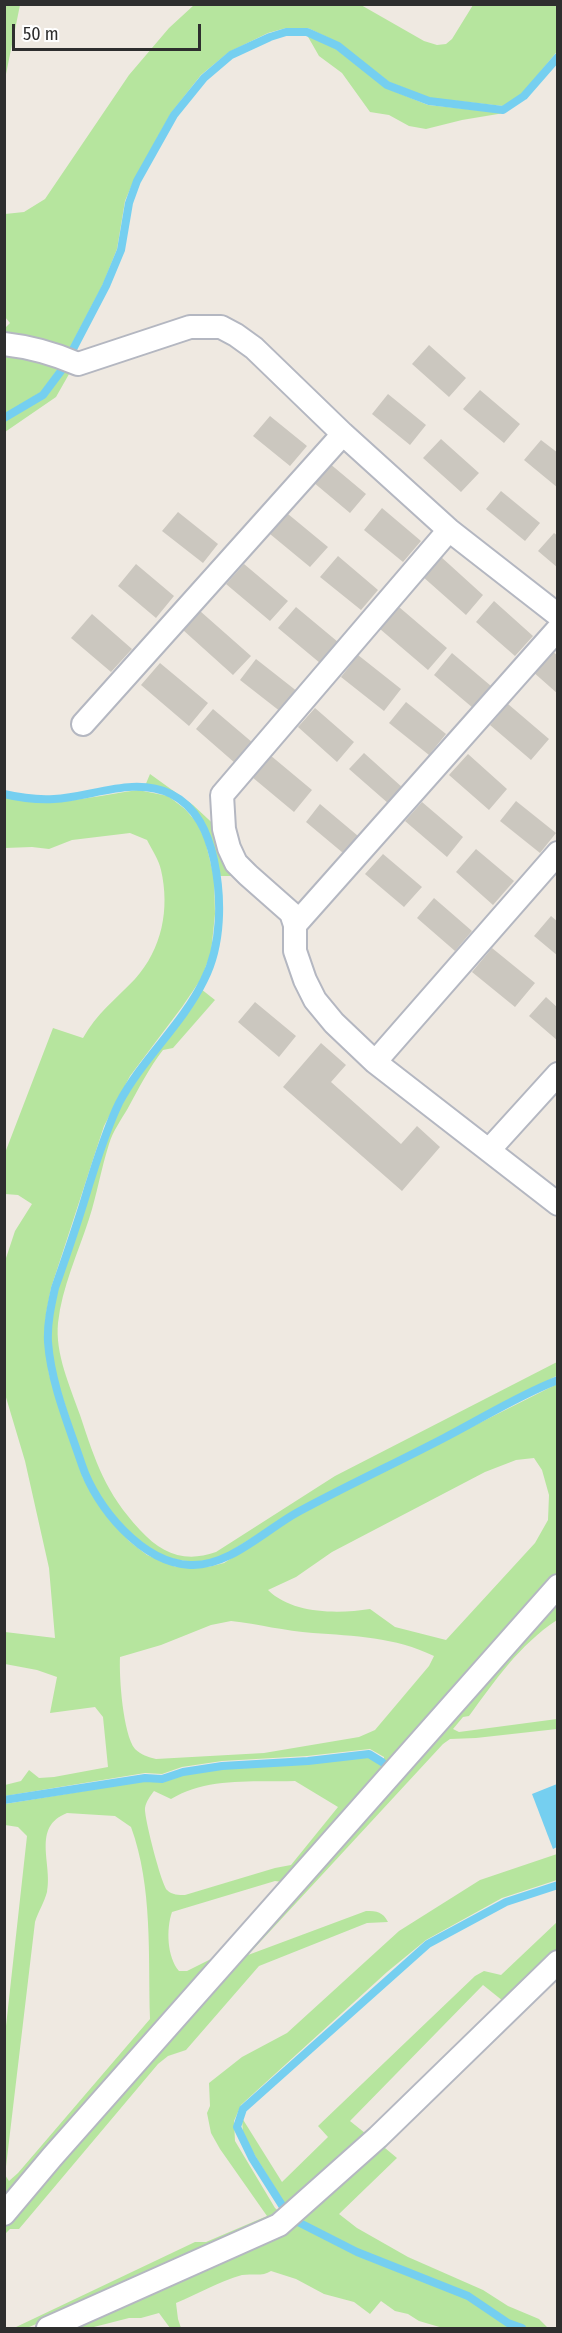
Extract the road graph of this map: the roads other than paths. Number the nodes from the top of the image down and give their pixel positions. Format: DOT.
graph roads {
  1 [pos="4,344"];
  2 [pos="343,434"];
  3 [pos="449,530"];
  4 [pos="558,615"];
  5 [pos="558,629"];
  6 [pos="83,724"];
  7 [pos="558,854"];
  8 [pos="295,925"];
  9 [pos="375,1062"];
  10 [pos="558,1074"];
  11 [pos="489,1150"];
  12 [pos="558,1204"];
  13 [pos="558,1586"];
  14 [pos="558,1962"];
  15 [pos="4,2214"];
  16 [pos="48,2328"];
  1 -- 2 [label="street"];
  2 -- 3 [label="street"];
  2 -- 6 [label="street"];
  3 -- 4 [label="street"];
  3 -- 8 [label="street"];
  5 -- 8 [label="street"];
  7 -- 9 [label="street"];
  8 -- 9 [label="street"];
  9 -- 11 [label="street"];
  10 -- 11 [label="street"];
  11 -- 12 [label="street"];
  13 -- 15 [label="street"];
  14 -- 16 [label="street"];
}
